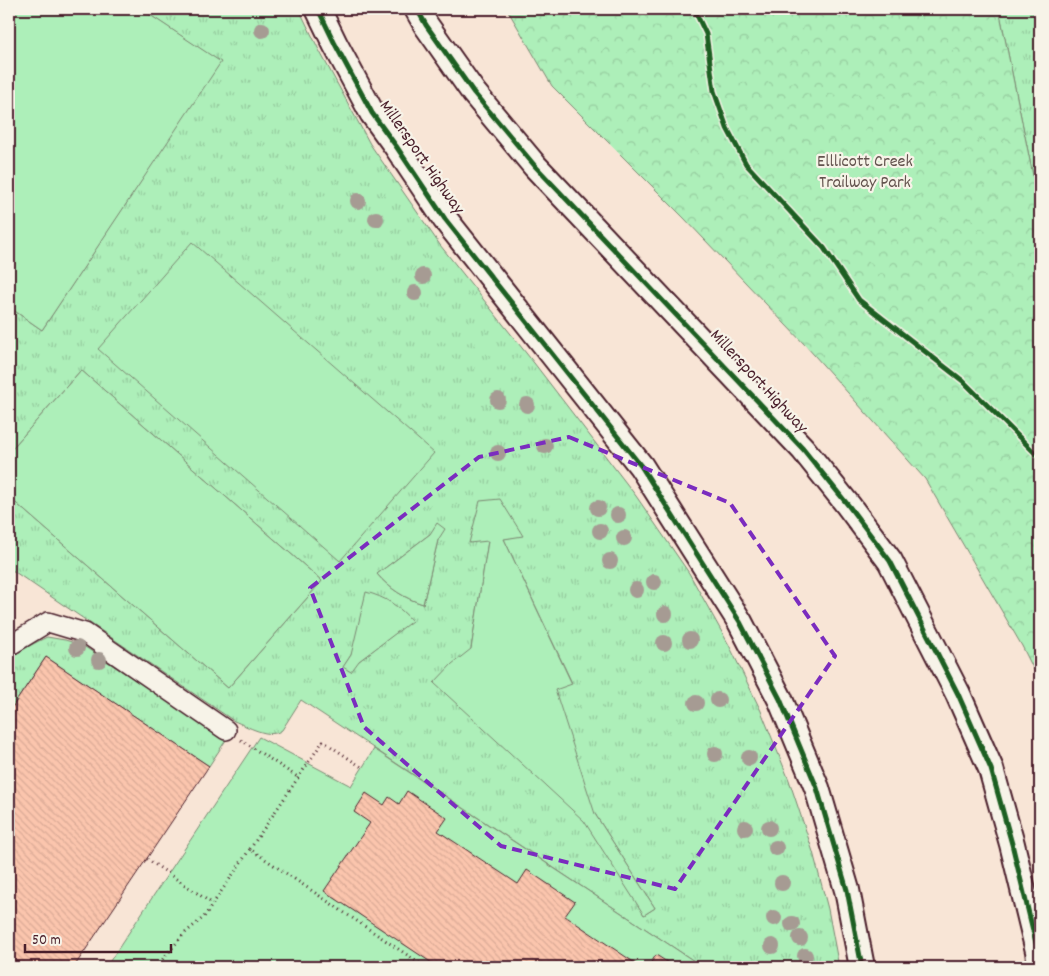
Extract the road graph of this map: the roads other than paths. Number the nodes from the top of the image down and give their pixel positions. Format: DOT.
graph roads {
  1 [pos="318,9"];
  2 [pos="418,9"];
  3 [pos="9,646"];
  4 [pos="226,730"];
  5 [pos="862,967"];
  6 [pos="1040,967"];
  1 -- 5 [label="main road, Millersport Highway"];
  2 -- 6 [label="main road, Millersport Highway"];
  3 -- 4 [label="lane"];
}
